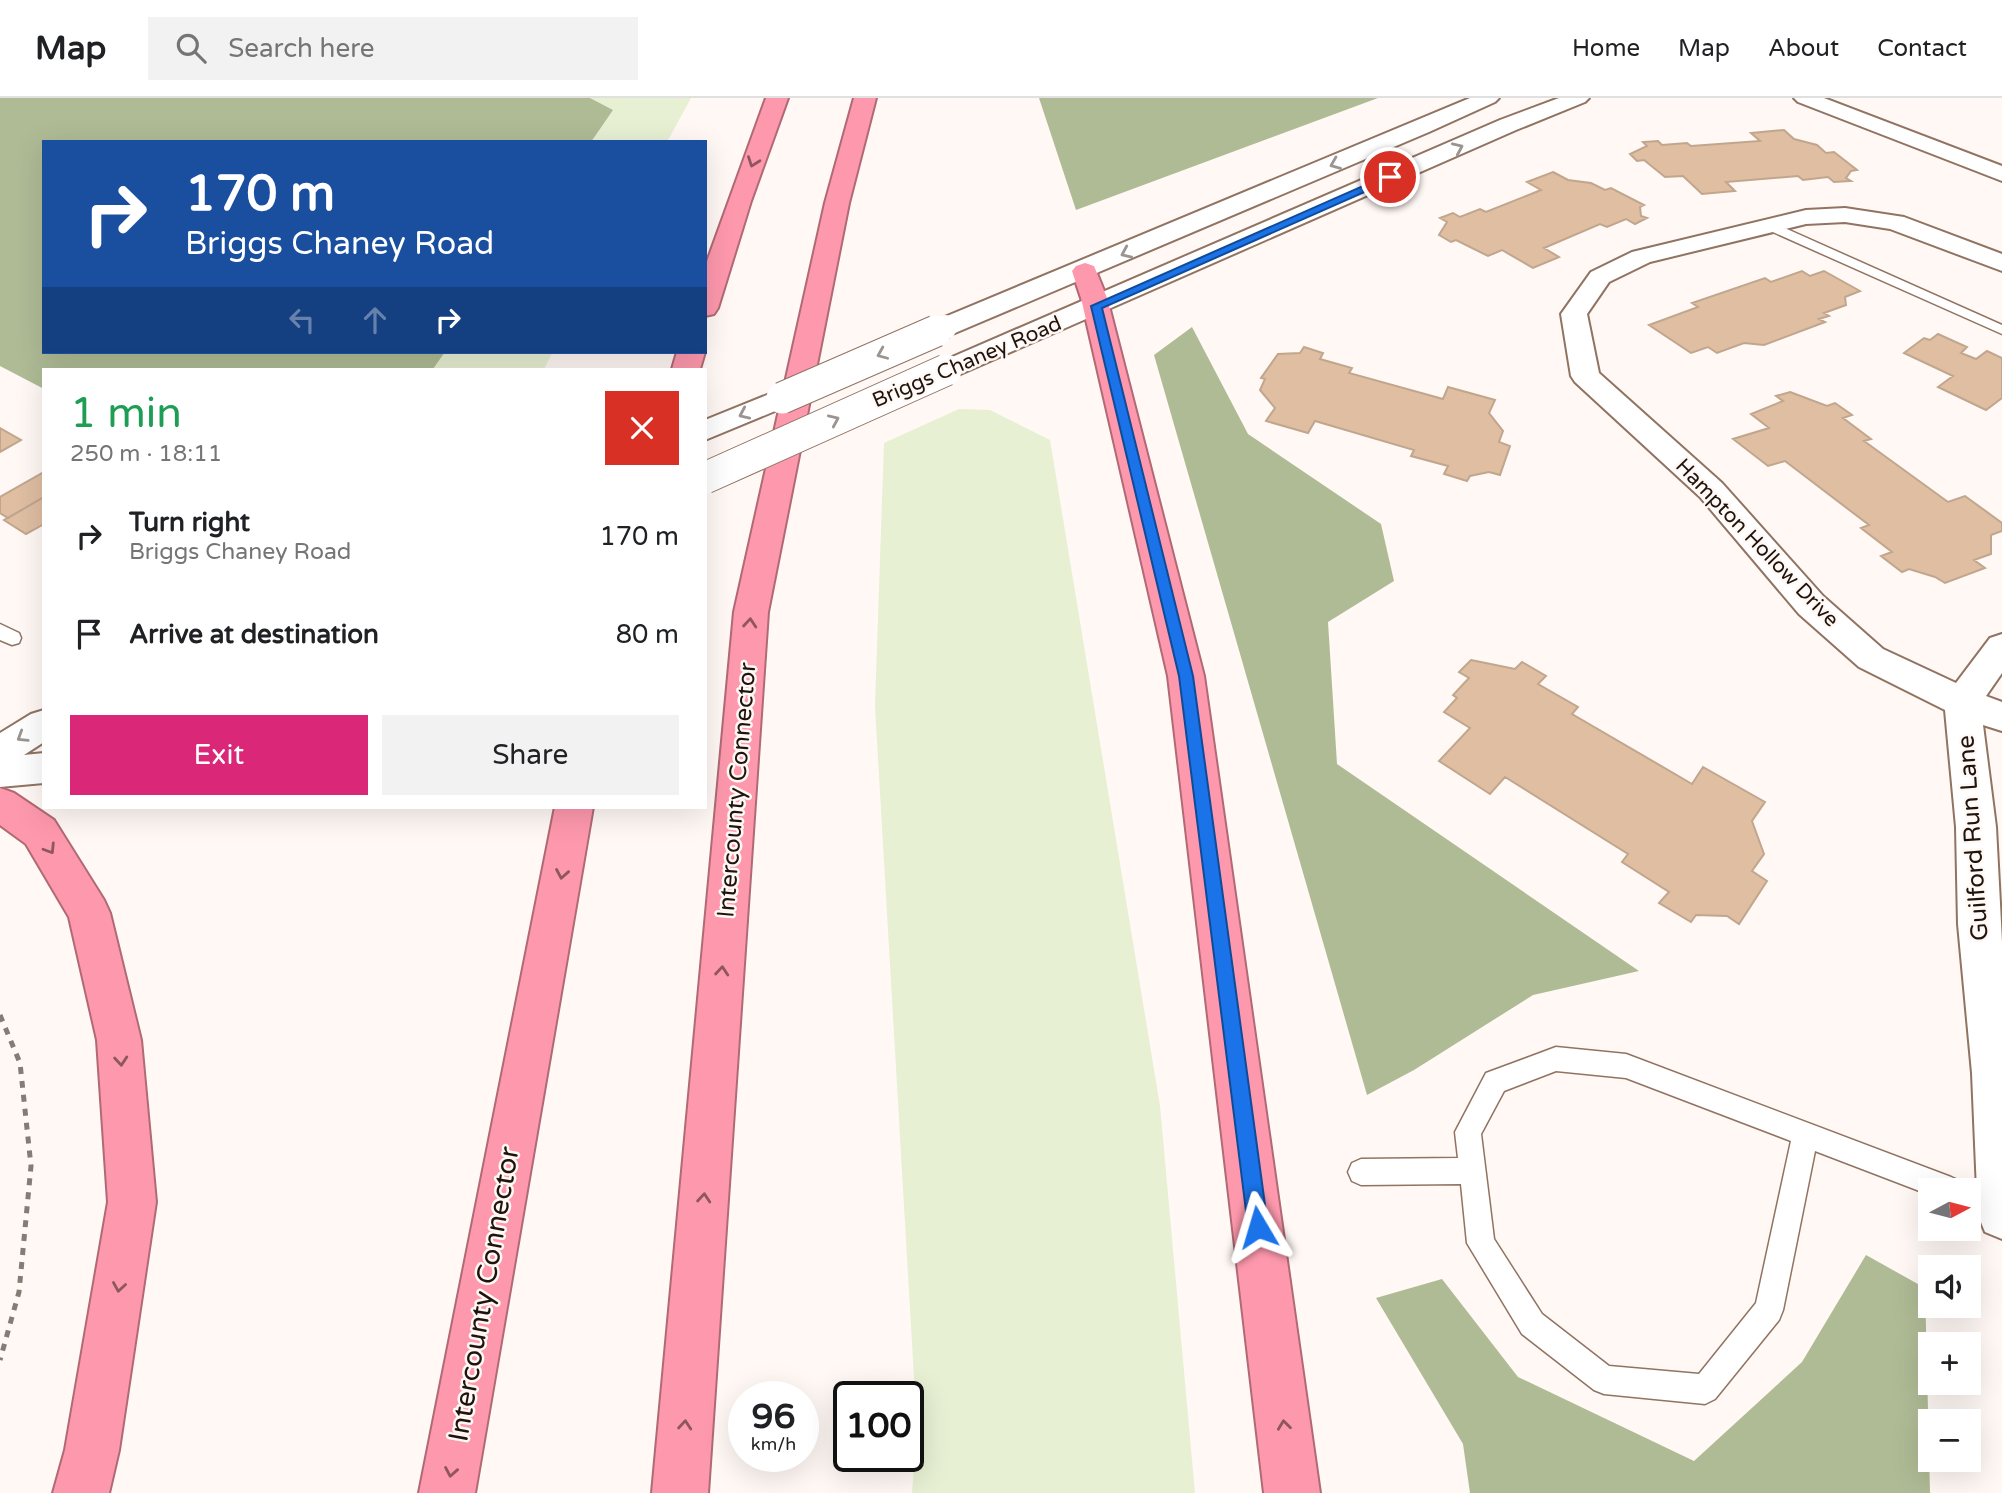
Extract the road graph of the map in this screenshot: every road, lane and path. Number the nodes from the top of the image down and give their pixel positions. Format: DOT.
graph roads {
  1 [pos="777,98"];
  2 [pos="865,98"];
  3 [pos="1488,98"];
  4 [pos="1577,98"];
  5 [pos="1805,98"];
  6 [pos="2002,174"];
  7 [pos="1770,226"];
  8 [pos="2002,263"];
  9 [pos="1091,288"];
  10 [pos="707,302"];
  11 [pos="2002,330"];
  12 [pos="707,430"];
  13 [pos="707,477"];
  14 [pos="2002,647"];
  15 [pos="1962,702"];
  16 [pos="2002,718"];
  17 [pos="42,725"];
  18 [pos="0,751"];
  19 [pos="42,768"];
  20 [pos="0,772"];
  21 [pos="0,804"];
  22 [pos="574,809"];
  23 [pos="0,1015"];
  24 [pos="1805,1134"];
  25 [pos="1473,1171"];
  26 [pos="1361,1172"];
  27 [pos="1920,1178"];
  28 [pos="1981,1202"];
  29 [pos="2002,1210"];
  30 [pos="2002,1215"];
  31 [pos="0,1360"];
  32 [pos="81,1493"];
  33 [pos="447,1493"];
  34 [pos="680,1493"];
  35 [pos="1292,1493"];
  1 -- 10 [label="highway, one-way"];
  34 -- 2 [label="highway, Intercounty Connector, one-way"];
  3 -- 9 [label="main road, Briggs Chaney Road, one-way"];
  9 -- 4 [label="main road, Briggs Chaney Road, one-way"];
  5 -- 6 [label="main road"];
  7 -- 8 [label="main road, Hampton Hollow Drive"];
  7 -- 11 [label="lane"];
  7 -- 15 [label="main road, Hampton Hollow Drive"];
  9 -- 12 [label="main road, Briggs Chaney Road, one-way, bridge"];
  13 -- 9 [label="main road, Briggs Chaney Road, one-way, bridge"];
  35 -- 9 [label="highway, one-way"];
  14 -- 15 [label="main road, Guilford Run Lane"];
  15 -- 16 [label="main road, Hampton Hollow Drive"];
  15 -- 29 [label="main road, Guilford Run Lane"];
  17 -- 18 [label="main road, one-way"];
  19 -- 20 [label="main road"];
  21 -- 32 [label="highway, one-way"];
  22 -- 33 [label="highway, Intercounty Connector, one-way"];
  23 -- 31 [label="path"];
  24 -- 25 [label="lane"];
  24 -- 25 [label="lane"];
  24 -- 27 [label="lane"];
  25 -- 26 [label="lane"];
  28 -- 29 [label="lane"];
  29 -- 30 [label="main road, Guilford Run Lane"];
}
